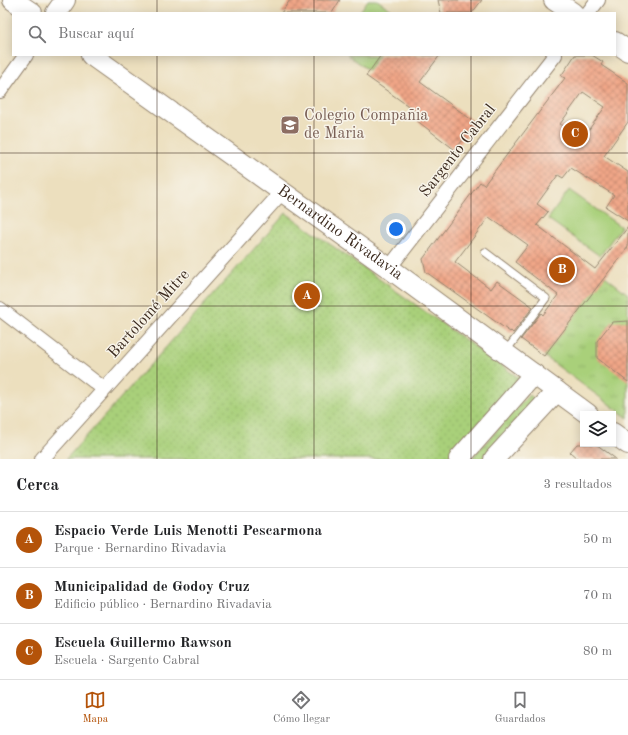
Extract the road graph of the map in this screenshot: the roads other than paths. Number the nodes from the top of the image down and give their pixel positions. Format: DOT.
graph roads {
  1 [pos="13,0"];
  2 [pos="66,0"];
  3 [pos="554,0"];
  4 [pos="598,0"];
  5 [pos="31,12"];
  6 [pos="57,12"];
  7 [pos="571,12"];
  8 [pos="589,12"];
  9 [pos="616,43"];
  10 [pos="628,51"];
  11 [pos="25,56"];
  12 [pos="91,56"];
  13 [pos="554,56"];
  14 [pos="0,91"];
  15 [pos="282,192"];
  16 [pos="486,252"];
  17 [pos="388,268"];
  18 [pos="0,309"];
  19 [pos="504,353"];
  20 [pos="534,374"];
  21 [pos="104,389"];
  22 [pos="557,391"];
  23 [pos="584,411"];
  24 [pos="616,434"];
  25 [pos="628,444"];
  26 [pos="42,459"];
  27 [pos="459,459"];
  28 [pos="494,459"];
  1 -- 5 [label="main road"];
  2 -- 6 [label="main road"];
  3 -- 7 [label="main road"];
  4 -- 8 [label="street"];
  9 -- 10 [label="main road"];
  11 -- 14 [label="street"];
  12 -- 15 [label="main road, Bernardino Rivadavia"];
  13 -- 17 [label="street, Sargento Cabral"];
  15 -- 17 [label="main road, Bernardino Rivadavia"];
  15 -- 21 [label="street, Bartolomé Mitre"];
  16 -- 19 [label="lane"];
  17 -- 19 [label="main road, Bernardino Rivadavia"];
  18 -- 21 [label="street"];
  19 -- 20 [label="main road, Bernardino Rivadavia"];
  20 -- 22 [label="main road, Bernardino Rivadavia"];
  20 -- 27 [label="main road"];
  21 -- 26 [label="street, Bartolomé Mitre"];
  22 -- 23 [label="main road, Bernardino Rivadavia"];
  22 -- 28 [label="main road"];
  24 -- 25 [label="main road"];
}
